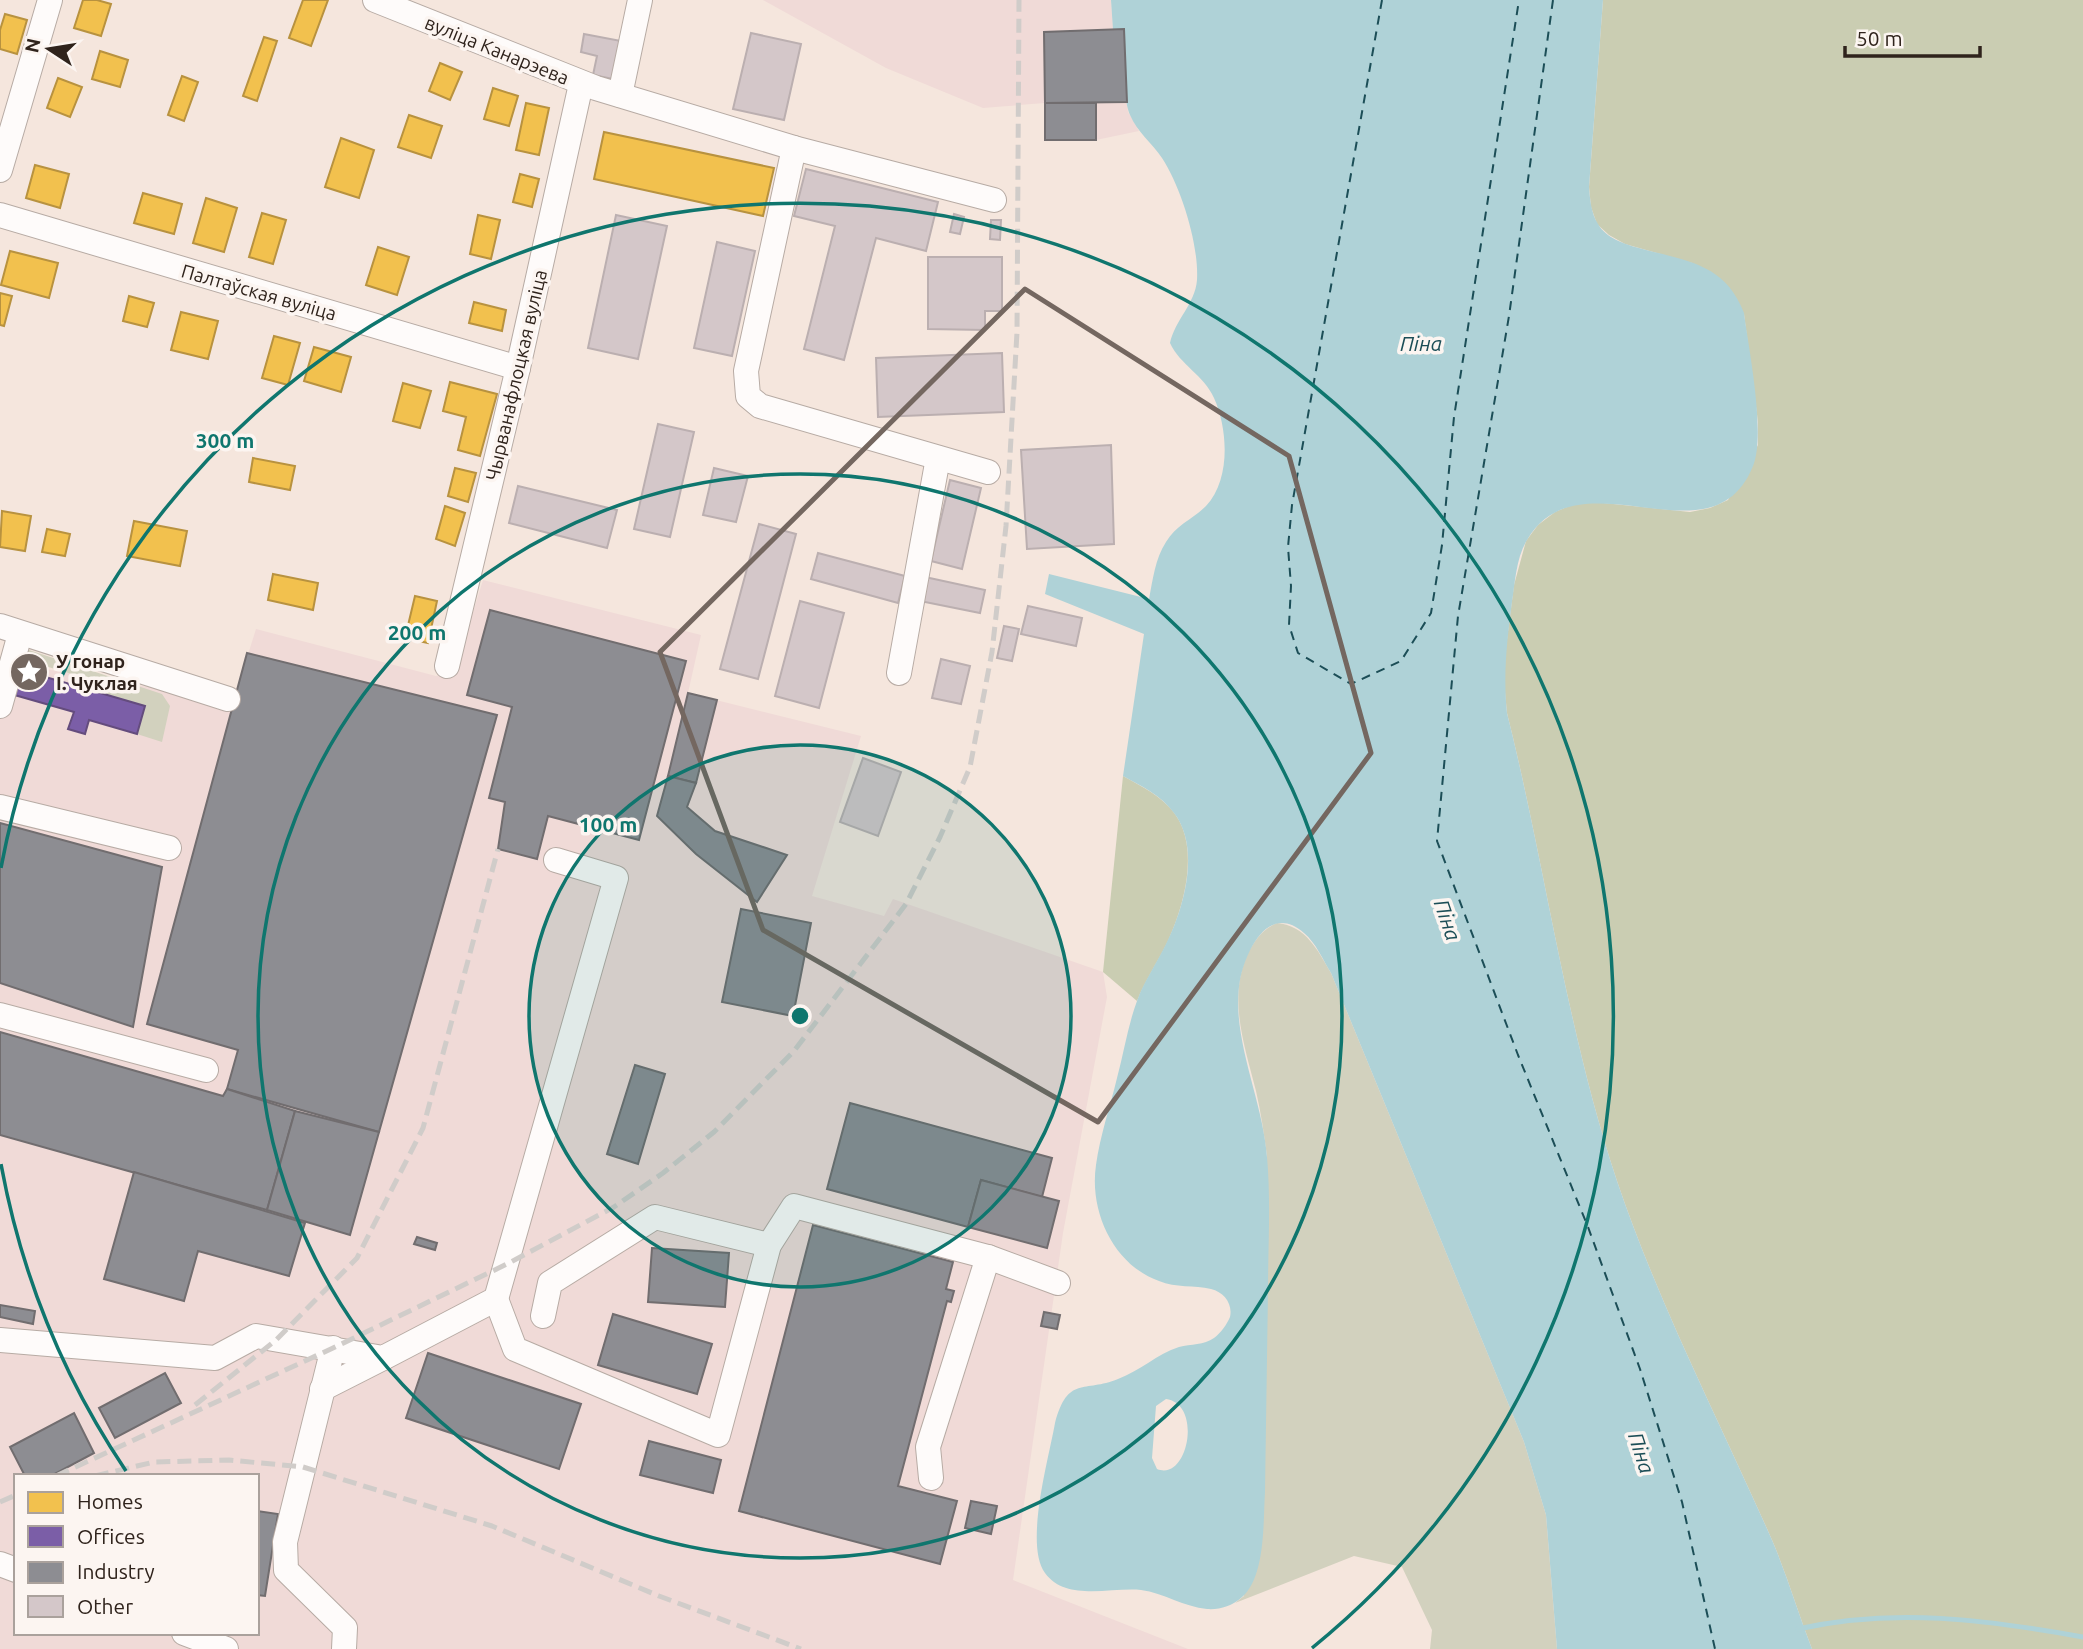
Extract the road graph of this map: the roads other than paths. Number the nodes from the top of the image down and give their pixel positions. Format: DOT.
graph roads {
  1 [pos="50,0"];
  2 [pos="374,0"];
  3 [pos="640,0"];
  4 [pos="581,83"];
  5 [pos="620,95"];
  6 [pos="794,148"];
  7 [pos="0,170"];
  8 [pos="994,200"];
  9 [pos="0,215"];
  10 [pos="518,368"];
  11 [pos="938,458"];
  12 [pos="988,472"];
  13 [pos="10,630"];
  14 [pos="447,666"];
  15 [pos="899,673"];
  16 [pos="228,699"];
  17 [pos="0,706"];
  18 [pos="0,807"];
  19 [pos="169,848"];
  20 [pos="556,860"];
  21 [pos="0,1014"];
  22 [pos="206,1070"];
  23 [pos="769,1245"];
  24 [pos="988,1257"];
  25 [pos="1058,1283"];
  26 [pos="496,1299"];
  27 [pos="543,1316"];
  28 [pos="0,1340"];
  29 [pos="333,1348"];
  30 [pos="383,1358"];
  31 [pos="323,1389"];
  32 [pos="930,1478"];
  33 [pos="189,1635"];
  34 [pos="226,1649"];
  35 [pos="344,1649"];
  1 -- 7 [label="street"];
  2 -- 4 [label="street, вуліца Канарэева"];
  3 -- 5 [label="street"];
  4 -- 5 [label="street, вуліца Канарэева"];
  4 -- 10 [label="street, Чырванафлоцкая вуліца"];
  5 -- 6 [label="street, вуліца Канарэева"];
  6 -- 8 [label="street, вуліца Канарэева"];
  6 -- 11 [label="street"];
  9 -- 10 [label="street, Палтаўская вуліца"];
  10 -- 14 [label="street, Чырванафлоцкая вуліца"];
  11 -- 12 [label="street"];
  11 -- 15 [label="street"];
  13 -- 16 [label="street"];
  13 -- 17 [label="street"];
  18 -- 19 [label="street"];
  20 -- 26 [label="street"];
  21 -- 22 [label="street"];
  23 -- 24 [label="street"];
  23 -- 26 [label="street"];
  23 -- 27 [label="street"];
  24 -- 25 [label="street"];
  24 -- 32 [label="street"];
  26 -- 30 [label="street"];
  28 -- 29 [label="street"];
  29 -- 30 [label="street"];
  29 -- 31 [label="street"];
  30 -- 31 [label="street"];
  31 -- 35 [label="street"];
  33 -- 34 [label="street"];
}
